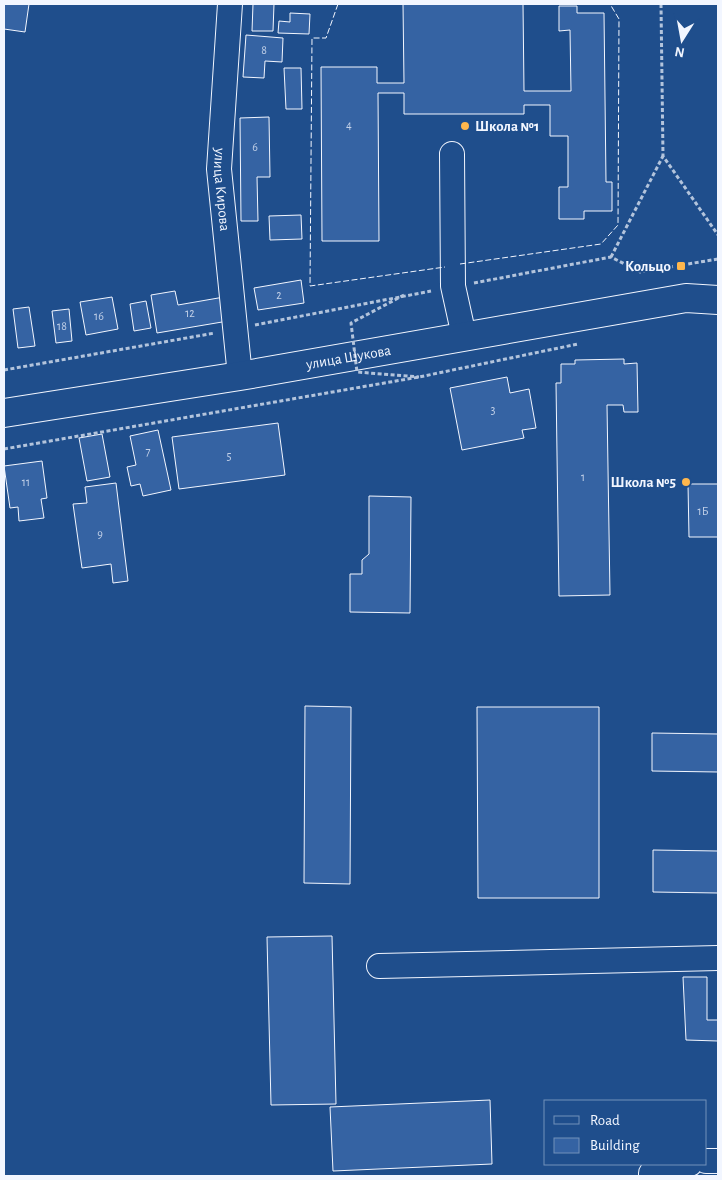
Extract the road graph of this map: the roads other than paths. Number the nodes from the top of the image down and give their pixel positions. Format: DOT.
graph roads {
  1 [pos="230,4"];
  2 [pos="452,154"];
  3 [pos="718,286"];
  4 [pos="706,298"];
  5 [pos="464,336"];
  6 [pos="240,376"];
  7 [pos="4,412"];
  8 [pos="718,958"];
  9 [pos="379,966"];
  10 [pos="686,1165"];
  11 [pos="651,1176"];
  1 -- 6 [label="street, улица Кирова"];
  2 -- 5 [label="street"];
  3 -- 4 [label="main road, улица Шукова"];
  4 -- 5 [label="main road, улица Шукова"];
  5 -- 6 [label="main road, улица Шукова"];
  6 -- 7 [label="main road, улица Шукова"];
  8 -- 9 [label="street"];
  10 -- 11 [label="street"];
}
